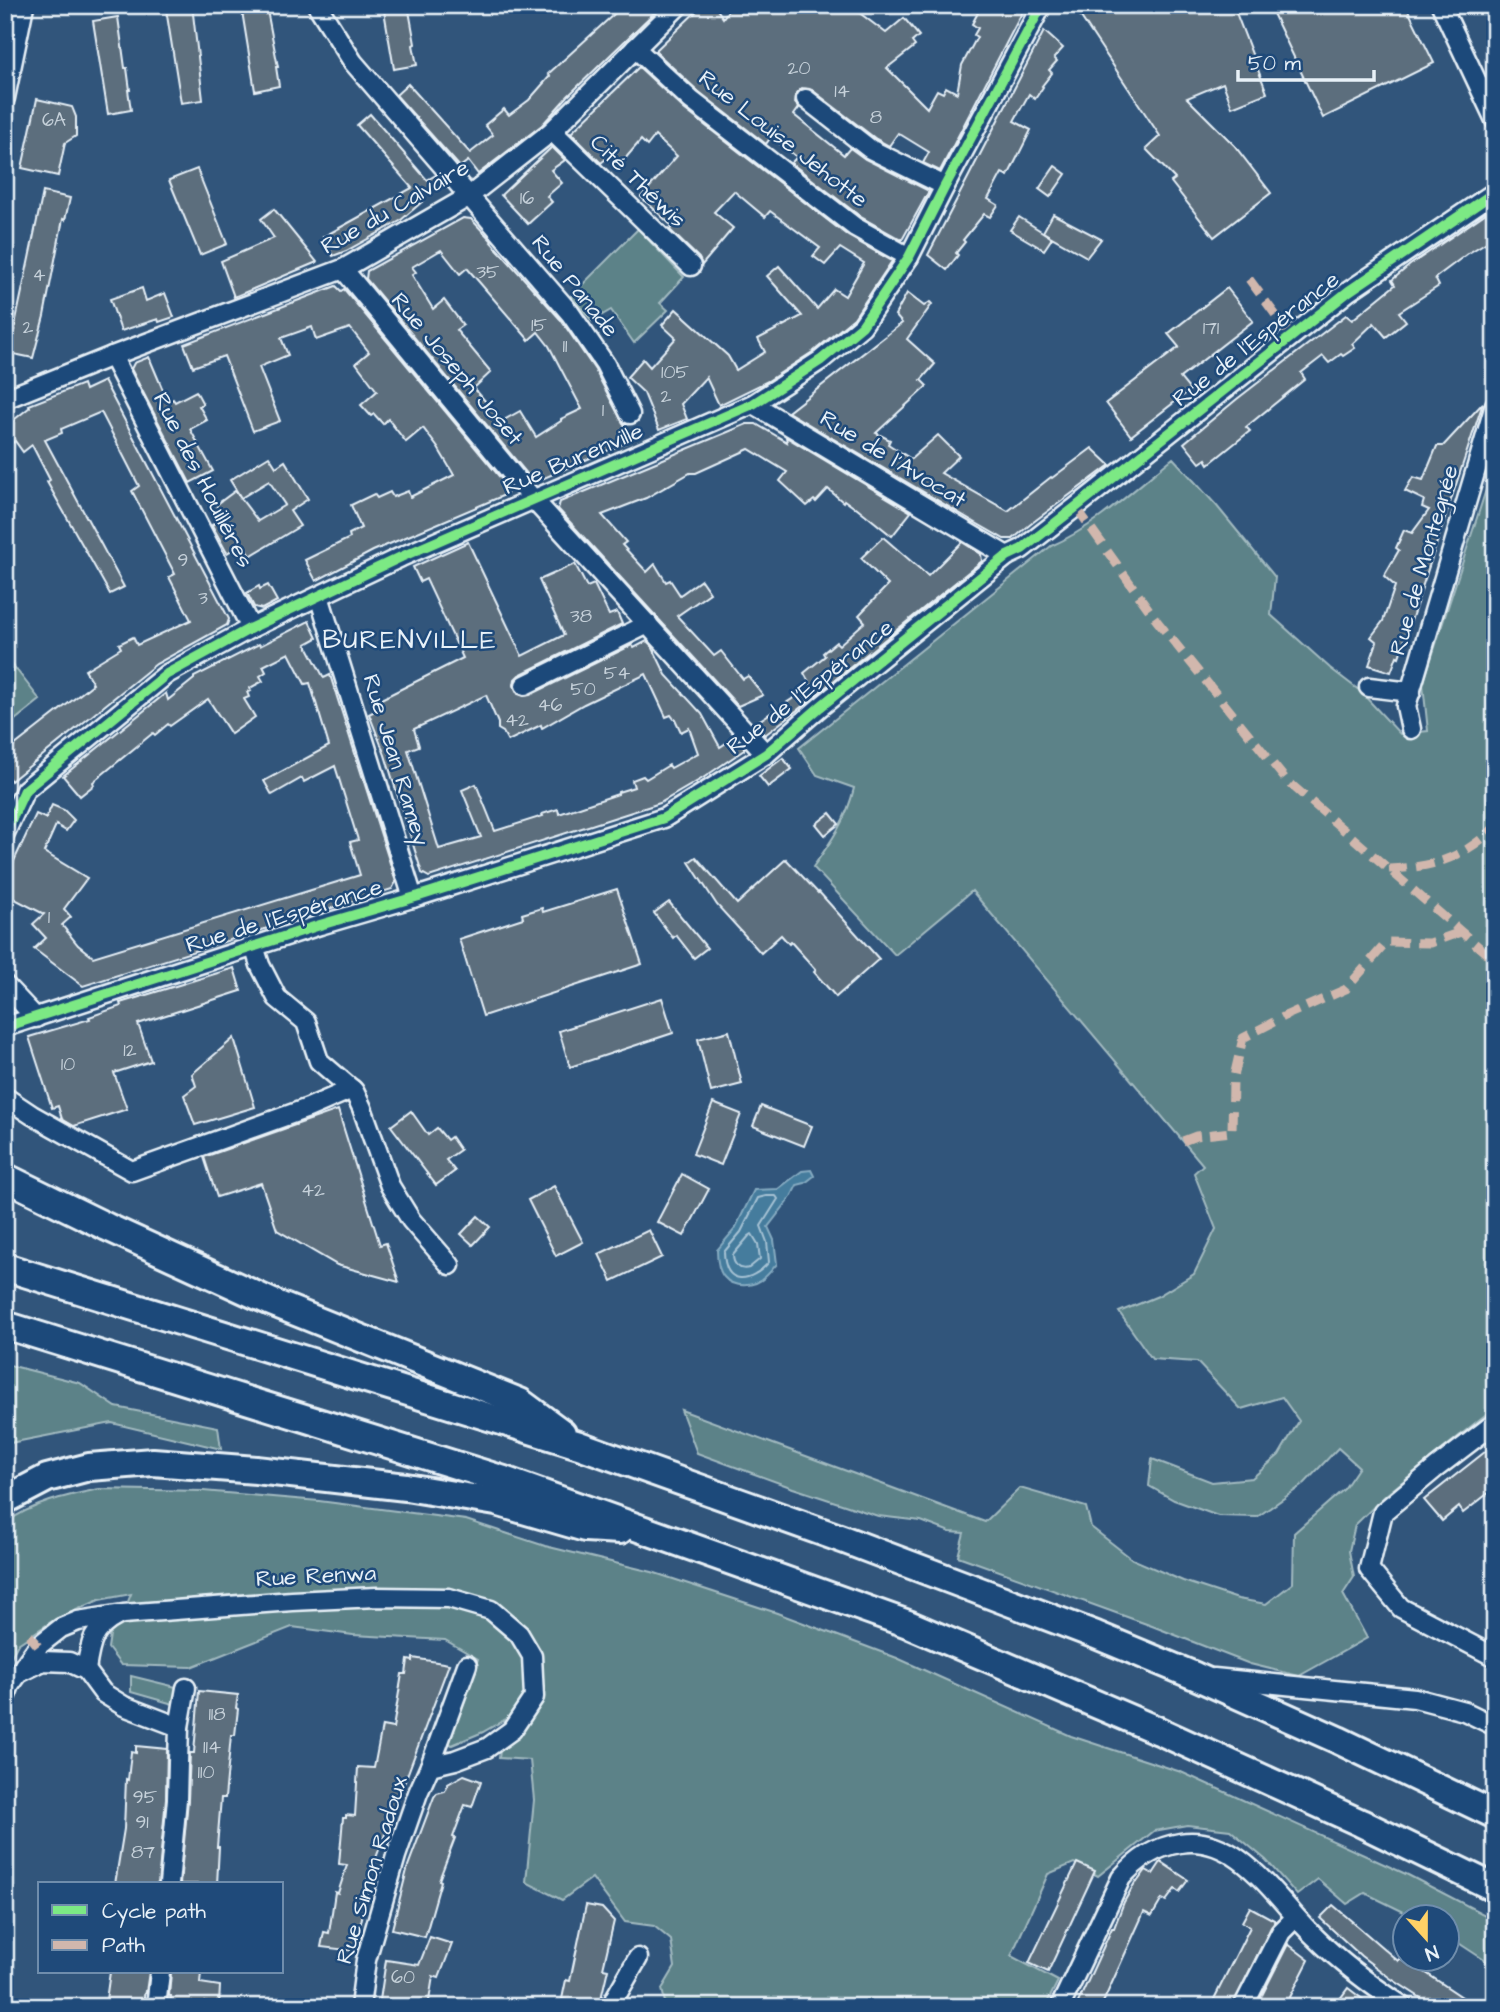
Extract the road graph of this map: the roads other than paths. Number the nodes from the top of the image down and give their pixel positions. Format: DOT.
graph roads {
  1 [pos="38,5"];
  2 [pos="317,5"];
  3 [pos="679,5"];
  4 [pos="1042,5"];
  5 [pos="1441,5"];
  6 [pos="23,6"];
  7 [pos="635,48"];
  8 [pos="5,98"];
  9 [pos="806,99"];
  10 [pos="1495,120"];
  11 [pos="552,131"];
  12 [pos="945,186"];
  13 [pos="1495,192"];
  14 [pos="468,197"];
  15 [pos="909,257"];
  16 [pos="691,266"];
  17 [pos="343,269"];
  18 [pos="112,356"];
  19 [pos="5,399"];
  20 [pos="753,404"];
  21 [pos="1495,405"];
  22 [pos="630,414"];
  23 [pos="533,499"];
  24 [pos="1007,556"];
  25 [pos="320,596"];
  26 [pos="648,624"];
  27 [pos="251,628"];
  28 [pos="525,685"];
  29 [pos="1369,687"];
  30 [pos="1411,692"];
  31 [pos="1411,729"];
  32 [pos="766,754"];
  33 [pos="5,833"];
  34 [pos="413,898"];
  35 [pos="254,946"];
  36 [pos="5,985"];
  37 [pos="36,1018"];
  38 [pos="5,1027"];
  39 [pos="352,1089"];
  40 [pos="5,1097"];
  41 [pos="5,1177"];
  42 [pos="450,1265"];
  43 [pos="5,1267"];
  44 [pos="5,1325"];
  45 [pos="1495,1423"];
  46 [pos="579,1445"];
  47 [pos="5,1500"];
  48 [pos="652,1532"];
  49 [pos="122,1614"];
  50 [pos="1495,1657"];
  51 [pos="467,1665"];
  52 [pos="86,1670"];
  53 [pos="18,1673"];
  54 [pos="1195,1676"];
  55 [pos="186,1688"];
  56 [pos="5,1698"];
  57 [pos="1495,1726"];
  58 [pos="179,1727"];
  59 [pos="486,1748"];
  60 [pos="430,1766"];
  61 [pos="1495,1815"];
  62 [pos="169,1882"];
  63 [pos="1495,1888"];
  64 [pos="1296,1918"];
  65 [pos="638,1958"];
  66 [pos="160,1974"];
  67 [pos="156,2007"];
  68 [pos="360,2007"];
  69 [pos="613,2007"];
  70 [pos="1060,2007"];
  71 [pos="1243,2007"];
  72 [pos="1404,2007"];
  1 -- 6 [label="street"];
  2 -- 14 [label="street, Rue Panade"];
  3 -- 7 [label="street, Rue du Calvaire"];
  4 -- 12 [label="street, Rue Burenville"];
  5 -- 10 [label="street"];
  6 -- 8 [label="street"];
  7 -- 11 [label="street, Rue du Calvaire"];
  7 -- 15 [label="street, Rue Louise Jehotte"];
  9 -- 12 [label="street"];
  11 -- 14 [label="street, Rue du Calvaire"];
  11 -- 16 [label="street, Cité Théwis"];
  12 -- 15 [label="street, Rue Burenville"];
  13 -- 24 [label="street, Rue de l'Espérance"];
  14 -- 17 [label="street, Rue du Calvaire"];
  14 -- 22 [label="street, Rue Panade"];
  15 -- 20 [label="street, Rue Burenville"];
  17 -- 18 [label="street, Rue du Calvaire"];
  17 -- 23 [label="street, Rue Joseph Joset"];
  18 -- 19 [label="street, Rue du Calvaire"];
  18 -- 27 [label="street, Rue des Houilléres"];
  20 -- 23 [label="street, Rue Burenville"];
  20 -- 24 [label="street, Rue de l'Avocat"];
  21 -- 30 [label="street, Rue de Montegnée"];
  23 -- 25 [label="street, Rue Burenville"];
  23 -- 26 [label="street, Rue Joseph Joset"];
  24 -- 32 [label="street, Rue de l'Espérance"];
  25 -- 27 [label="street, Rue Burenville"];
  25 -- 34 [label="street, Rue Jean Ramey"];
  26 -- 28 [label="street"];
  26 -- 32 [label="street, Rue Joseph Joset"];
  27 -- 33 [label="street, Rue Burenville"];
  29 -- 30 [label="street"];
  30 -- 31 [label="street, Rue de Montegnée"];
  32 -- 34 [label="street, Rue de l'Espérance"];
  34 -- 35 [label="street, Rue de l'Espérance"];
  35 -- 37 [label="street, Rue de l'Espérance"];
  35 -- 39 [label="street"];
  36 -- 37 [label="street"];
  37 -- 38 [label="street, Rue de l'Espérance"];
  39 -- 40 [label="street"];
  39 -- 42 [label="street"];
  41 -- 46 [label="highway"];
  43 -- 46 [label="highway"];
  44 -- 48 [label="highway"];
  45 -- 50 [label="street"];
  46 -- 54 [label="highway"];
  47 -- 48 [label="highway"];
  48 -- 63 [label="highway"];
  49 -- 52 [label="street"];
  49 -- 53 [label="street, Rue Renwa"];
  49 -- 59 [label="street, Rue Renwa"];
  51 -- 60 [label="street"];
  52 -- 53 [label="street"];
  52 -- 58 [label="street"];
  53 -- 56 [label="street, Rue Renwa"];
  54 -- 57 [label="street"];
  54 -- 61 [label="highway"];
  55 -- 58 [label="street"];
  58 -- 62 [label="street"];
  59 -- 60 [label="street, Rue Simon Radoux"];
  60 -- 68 [label="street, Rue Simon Radoux"];
  64 -- 70 [label="street"];
  64 -- 71 [label="street"];
  64 -- 72 [label="street"];
  65 -- 69 [label="street"];
  66 -- 67 [label="street"];
}
